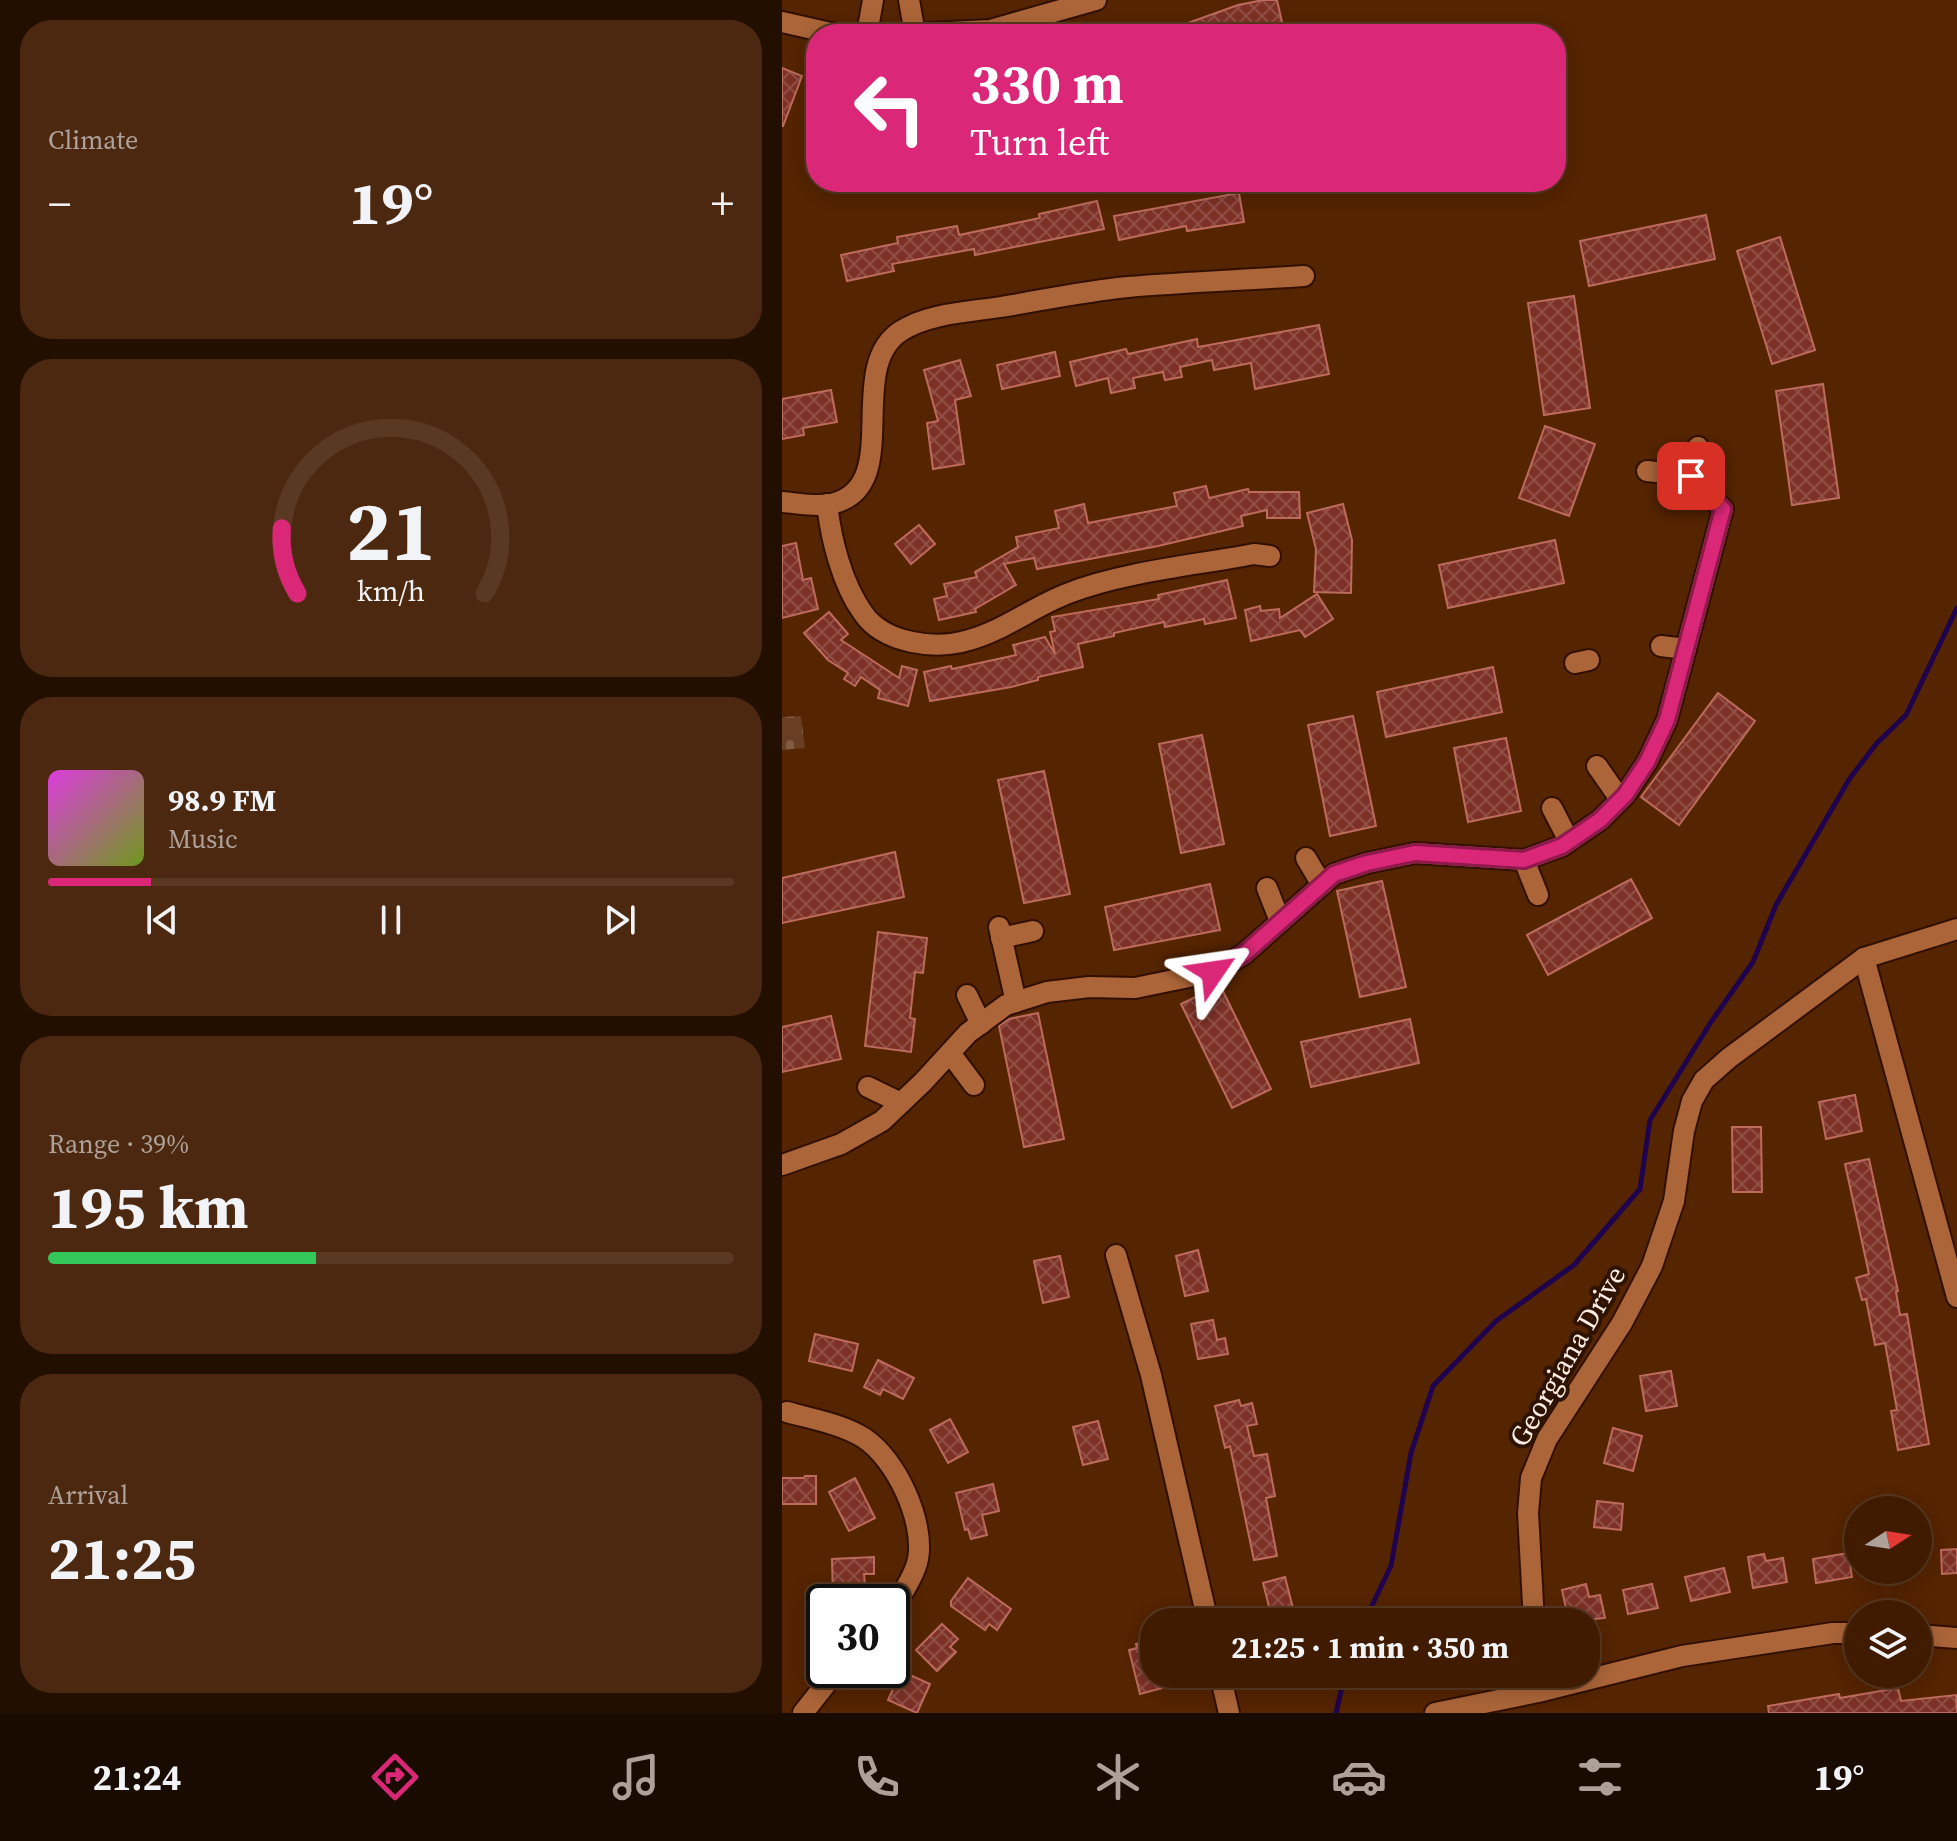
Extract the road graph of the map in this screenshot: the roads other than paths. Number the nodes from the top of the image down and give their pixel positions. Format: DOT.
graph roads {
  1 [pos="873,0"];
  2 [pos="909,0"];
  3 [pos="1096,0"];
  4 [pos="782,22"];
  5 [pos="869,24"];
  6 [pos="912,24"];
  7 [pos="1011,24"];
  8 [pos="806,27"];
  9 [pos="1304,276"];
  10 [pos="1698,447"];
  11 [pos="1647,471"];
  12 [pos="1691,476"];
  13 [pos="782,502"];
  14 [pos="827,504"];
  15 [pos="1270,556"];
  16 [pos="1661,646"];
  17 [pos="1686,649"];
  18 [pos="1597,766"];
  19 [pos="1620,799"];
  20 [pos="1552,808"];
  21 [pos="1569,841"];
  22 [pos="1306,858"];
  23 [pos="1524,860"];
  24 [pos="1322,885"];
  25 [pos="1267,888"];
  26 [pos="1538,895"];
  27 [pos="1280,921"];
  28 [pos="1957,929"];
  29 [pos="1033,931"];
  30 [pos="1864,958"];
  31 [pos="967,995"];
  32 [pos="1016,1002"];
  33 [pos="981,1024"];
  34 [pos="950,1053"];
  35 [pos="974,1085"];
  36 [pos="868,1087"];
  37 [pos="901,1103"];
  38 [pos="782,1165"];
  39 [pos="1116,1255"];
  40 [pos="1957,1297"];
  41 [pos="787,1412"];
  42 [pos="905,1584"];
  43 [pos="1205,1608"];
  44 [pos="1533,1608"];
  45 [pos="1844,1633"];
  46 [pos="1932,1636"];
  47 [pos="1957,1638"];
  48 [pos="1600,1671"];
  49 [pos="823,1688"];
  50 [pos="1223,1688"];
  51 [pos="1521,1688"];
  52 [pos="803,1713"];
  53 [pos="1229,1713"];
  54 [pos="1435,1713"];
  1 -- 5 [label="street"];
  2 -- 6 [label="street"];
  3 -- 7 [label="street"];
  4 -- 8 [label="street"];
  9 -- 14 [label="street"];
  10 -- 12 [label="street"];
  11 -- 12 [label="street"];
  12 -- 17 [label="street"];
  13 -- 14 [label="street"];
  14 -- 15 [label="street"];
  16 -- 17 [label="street"];
  17 -- 19 [label="street"];
  18 -- 19 [label="street"];
  19 -- 21 [label="street"];
  20 -- 21 [label="street"];
  21 -- 23 [label="street"];
  22 -- 24 [label="street"];
  23 -- 24 [label="street"];
  23 -- 26 [label="street"];
  24 -- 27 [label="street"];
  25 -- 27 [label="street"];
  27 -- 32 [label="street"];
  28 -- 30 [label="street"];
  29 -- 32 [label="street"];
  30 -- 40 [label="street"];
  30 -- 44 [label="street, Georgiana Drive"];
  31 -- 33 [label="street"];
  32 -- 33 [label="street"];
  33 -- 34 [label="street"];
  34 -- 35 [label="street"];
  34 -- 37 [label="street"];
  36 -- 37 [label="street"];
  37 -- 38 [label="street"];
  39 -- 43 [label="street"];
  41 -- 42 [label="street"];
  45 -- 48 [label="street"];
  46 -- 47 [label="street"];
  49 -- 52 [label="street"];
  50 -- 53 [label="street"];
  51 -- 54 [label="street"];
}
